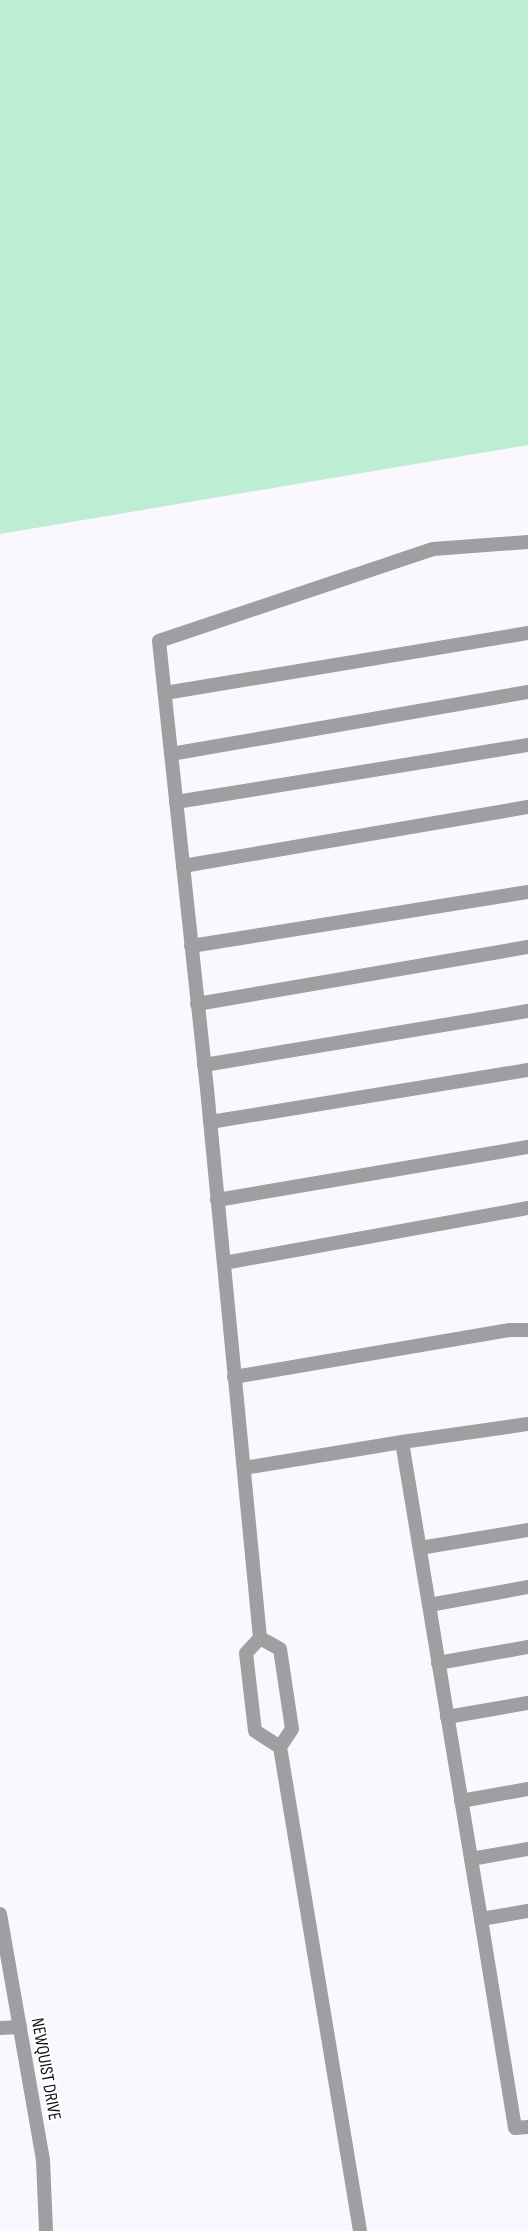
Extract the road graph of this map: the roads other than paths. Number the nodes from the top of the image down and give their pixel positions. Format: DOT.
graph roads {
  1 [pos="528,542"];
  2 [pos="528,633"];
  3 [pos="528,692"];
  4 [pos="165,693"];
  5 [pos="528,745"];
  6 [pos="172,754"];
  7 [pos="176,802"];
  8 [pos="528,807"];
  9 [pos="183,866"];
  10 [pos="528,892"];
  11 [pos="191,946"];
  12 [pos="528,947"];
  13 [pos="197,1004"];
  14 [pos="528,1011"];
  15 [pos="204,1065"];
  16 [pos="528,1070"];
  17 [pos="210,1122"];
  18 [pos="528,1147"];
  19 [pos="218,1200"];
  20 [pos="528,1208"];
  21 [pos="224,1263"];
  22 [pos="528,1330"];
  23 [pos="234,1377"];
  24 [pos="528,1424"];
  25 [pos="402,1442"];
  26 [pos="244,1468"];
  27 [pos="528,1530"];
  28 [pos="420,1548"];
  29 [pos="528,1587"];
  30 [pos="429,1605"];
  31 [pos="260,1638"];
  32 [pos="528,1647"];
  33 [pos="438,1663"];
  34 [pos="528,1703"];
  35 [pos="448,1717"];
  36 [pos="280,1747"];
  37 [pos="528,1789"];
  38 [pos="461,1801"];
  39 [pos="528,1849"];
  40 [pos="470,1859"];
  41 [pos="528,1911"];
  42 [pos="0,1914"];
  43 [pos="481,1919"];
  44 [pos="20,2027"];
  45 [pos="0,2028"];
  46 [pos="528,2128"];
  47 [pos="46,2231"];
  48 [pos="360,2231"];
  1 -- 4 [label="street"];
  2 -- 4 [label="street"];
  3 -- 6 [label="street"];
  4 -- 6 [label="street"];
  5 -- 7 [label="street"];
  6 -- 7 [label="street"];
  7 -- 9 [label="street"];
  8 -- 9 [label="street"];
  9 -- 11 [label="street"];
  10 -- 11 [label="street"];
  11 -- 13 [label="street"];
  12 -- 13 [label="street"];
  13 -- 15 [label="street"];
  14 -- 15 [label="street"];
  15 -- 17 [label="street"];
  16 -- 17 [label="street"];
  17 -- 19 [label="street"];
  18 -- 19 [label="street"];
  19 -- 21 [label="street"];
  20 -- 21 [label="street"];
  21 -- 23 [label="street"];
  22 -- 23 [label="street"];
  23 -- 26 [label="street"];
  24 -- 25 [label="street"];
  25 -- 26 [label="street"];
  25 -- 28 [label="street"];
  26 -- 31 [label="street"];
  27 -- 28 [label="street"];
  28 -- 30 [label="street"];
  29 -- 30 [label="street"];
  30 -- 33 [label="street"];
  31 -- 36 [label="street"];
  31 -- 36 [label="street"];
  32 -- 33 [label="street"];
  33 -- 35 [label="street"];
  34 -- 35 [label="street"];
  35 -- 38 [label="street"];
  36 -- 48 [label="street"];
  37 -- 38 [label="street"];
  38 -- 40 [label="street"];
  39 -- 40 [label="street"];
  40 -- 43 [label="street"];
  41 -- 43 [label="street"];
  42 -- 44 [label="street, NEWQUIST DRIVE"];
  43 -- 46 [label="street"];
  44 -- 45 [label="street"];
  44 -- 47 [label="street, NEWQUIST DRIVE"];
}
